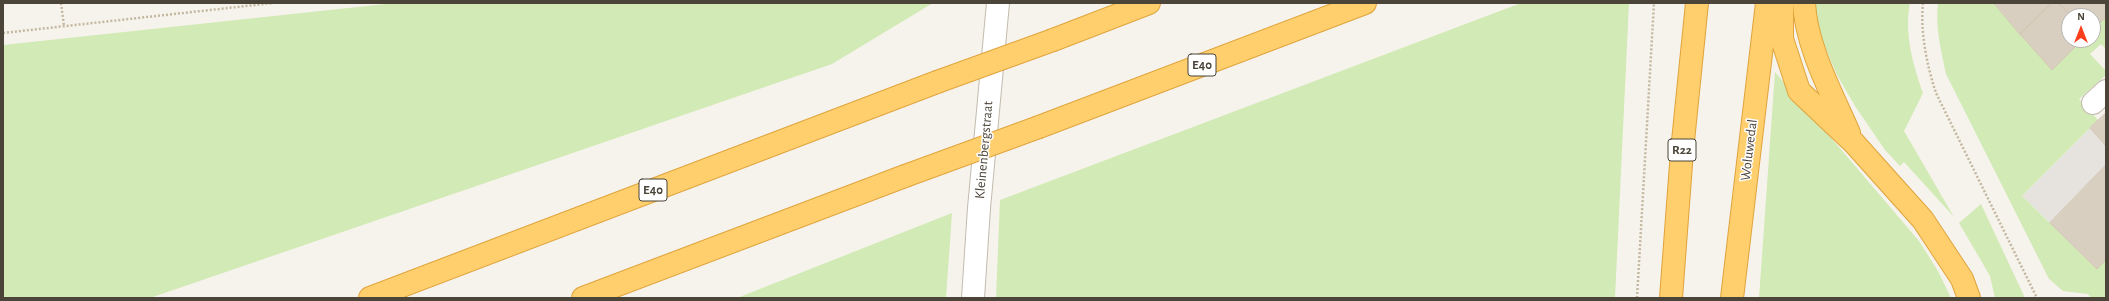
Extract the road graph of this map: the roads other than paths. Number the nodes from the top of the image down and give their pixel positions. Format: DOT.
graph roads {
  1 [pos="998,3"];
  2 [pos="1149,3"];
  3 [pos="1365,3"];
  4 [pos="1697,3"];
  5 [pos="1766,3"];
  6 [pos="1782,3"];
  7 [pos="1804,3"];
  8 [pos="1854,143"];
  9 [pos="370,298"];
  10 [pos="583,298"];
  11 [pos="973,298"];
  12 [pos="1671,298"];
  13 [pos="1732,298"];
  14 [pos="1969,298"];
  1 -- 11 [label="street, Kleinenbergstraat"];
  2 -- 9 [label="highway, E40, bridge"];
  3 -- 10 [label="highway, E40, bridge"];
  4 -- 12 [label="highway, R22"];
  5 -- 13 [label="highway, Woluwedal"];
  6 -- 8 [label="highway"];
  7 -- 8 [label="highway"];
  8 -- 14 [label="highway"];
}
